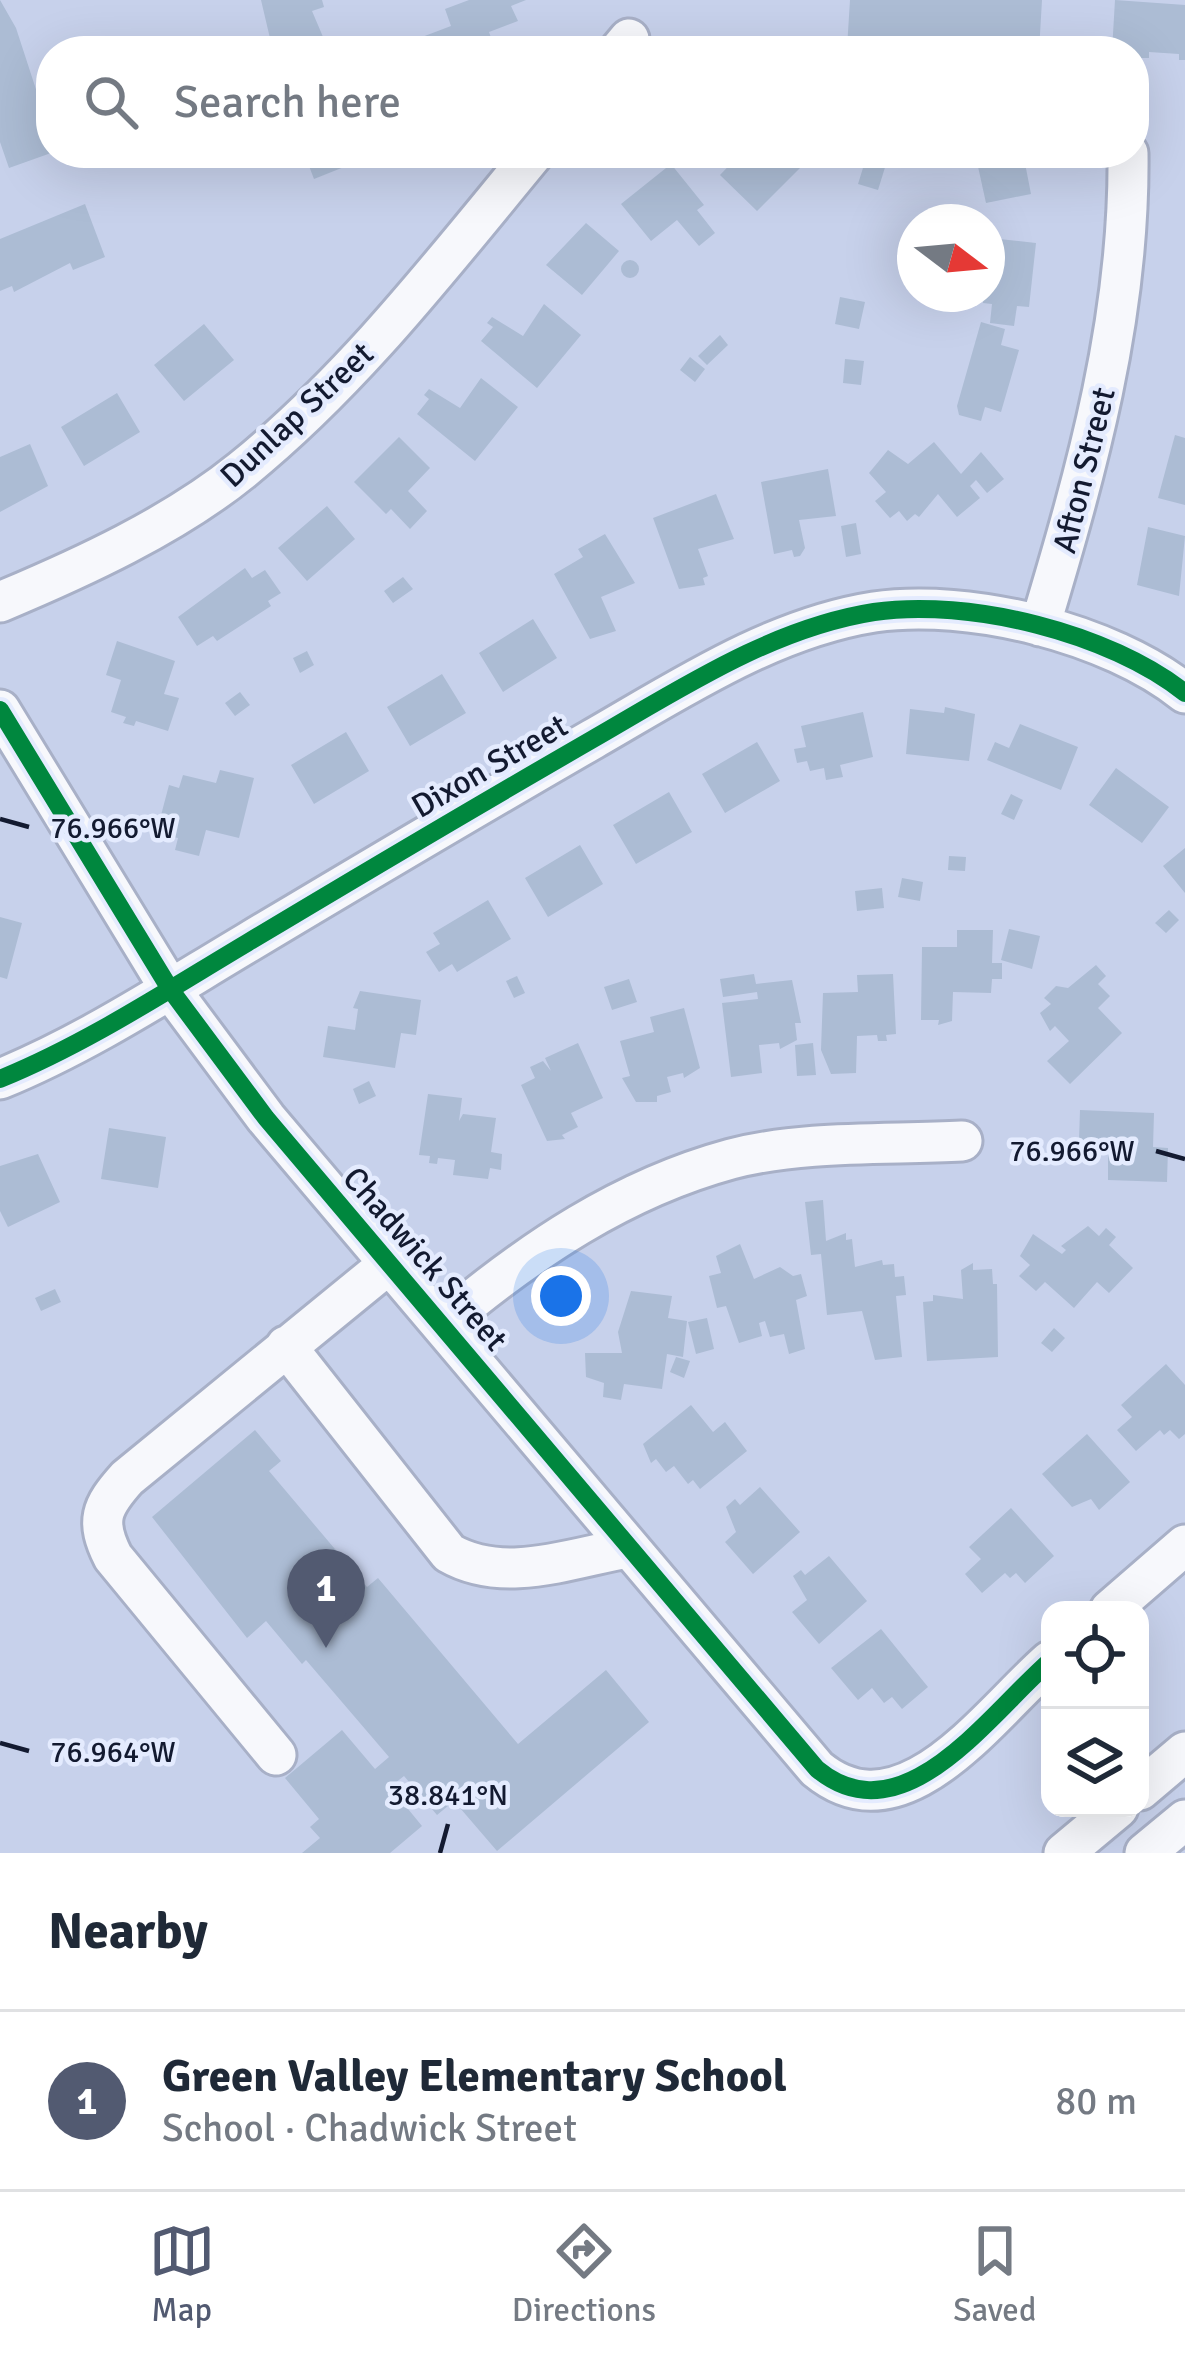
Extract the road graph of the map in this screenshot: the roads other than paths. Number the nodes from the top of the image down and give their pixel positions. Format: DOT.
graph roads {
  1 [pos="521,168"];
  2 [pos="1128,168"];
  3 [pos="0,602"];
  4 [pos="1040,626"];
  5 [pos="1185,693"];
  6 [pos="0,710"];
  7 [pos="170,989"];
  8 [pos="0,1079"];
  9 [pos="962,1141"];
  10 [pos="390,1263"];
  11 [pos="444,1323"];
  12 [pos="286,1346"];
  13 [pos="1185,1546"];
  14 [pos="627,1548"];
  15 [pos="1121,1601"];
  16 [pos="1041,1669"];
  17 [pos="1185,1752"];
  18 [pos="276,1755"];
  19 [pos="1149,1782"];
  20 [pos="1107,1817"];
  21 [pos="1185,1820"];
  22 [pos="1064,1853"];
  23 [pos="1145,1853"];
  1 -- 3 [label="street, Dunlap Street"];
  2 -- 4 [label="street, Afton Street"];
  4 -- 5 [label="street"];
  4 -- 7 [label="street, Dixon Street"];
  6 -- 7 [label="street, Chadwick Street"];
  7 -- 8 [label="street, Dixon Street"];
  7 -- 10 [label="street, Chadwick Street"];
  9 -- 11 [label="street"];
  10 -- 11 [label="street, Chadwick Street"];
  10 -- 12 [label="street"];
  11 -- 14 [label="street, Chadwick Street"];
  12 -- 14 [label="street"];
  12 -- 18 [label="street"];
  13 -- 15 [label="street"];
  14 -- 16 [label="street, Chadwick Street"];
  17 -- 19 [label="street"];
  20 -- 22 [label="street"];
  21 -- 23 [label="street"];
}
